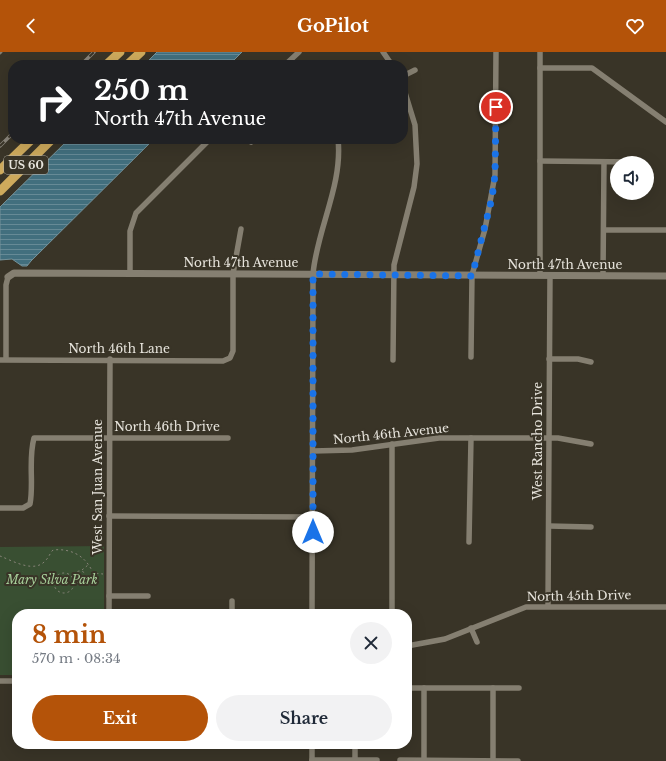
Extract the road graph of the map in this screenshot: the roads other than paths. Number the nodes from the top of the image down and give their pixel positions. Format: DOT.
graph roads {
  1 [pos="120,52"];
  2 [pos="140,52"];
  3 [pos="299,52"];
  4 [pos="496,52"];
  5 [pos="540,52"];
  6 [pos="111,60"];
  7 [pos="132,60"];
  8 [pos="292,60"];
  9 [pos="540,68"];
  10 [pos="415,70"];
  11 [pos="408,74"];
  12 [pos="408,101"];
  13 [pos="666,122"];
  14 [pos="27,144"];
  15 [pos="47,144"];
  16 [pos="205,144"];
  17 [pos="338,144"];
  18 [pos="540,161"];
  19 [pos="604,162"];
  20 [pos="610,162"];
  21 [pos="0,170"];
  22 [pos="0,191"];
  23 [pos="241,229"];
  24 [pos="604,230"];
  25 [pos="666,230"];
  26 [pos="130,273"];
  27 [pos="233,274"];
  28 [pos="313,274"];
  29 [pos="394,275"];
  30 [pos="540,275"];
  31 [pos="550,275"];
  32 [pos="472,276"];
  33 [pos="603,276"];
  34 [pos="666,276"];
  35 [pos="8,277"];
  36 [pos="471,357"];
  37 [pos="549,359"];
  38 [pos="3,360"];
  39 [pos="110,360"];
  40 [pos="393,360"];
  41 [pos="591,362"];
  42 [pos="110,438"];
  43 [pos="228,438"];
  44 [pos="471,438"];
  45 [pos="549,438"];
  46 [pos="392,444"];
  47 [pos="591,444"];
  48 [pos="313,451"];
  49 [pos="0,508"];
  50 [pos="109,516"];
  51 [pos="313,517"];
  52 [pos="549,526"];
  53 [pos="591,527"];
  54 [pos="469,542"];
  55 [pos="109,596"];
  56 [pos="148,596"];
  57 [pos="232,601"];
  58 [pos="548,606"];
  59 [pos="666,607"];
  60 [pos="109,609"];
  61 [pos="232,609"];
  62 [pos="312,609"];
  63 [pos="392,609"];
  64 [pos="471,628"];
  65 [pos="477,642"];
  66 [pos="412,645"];
  67 [pos="0,681"];
  68 [pos="12,681"];
  69 [pos="412,688"];
  70 [pos="424,688"];
  71 [pos="493,688"];
  72 [pos="520,688"];
  73 [pos="312,749"];
  74 [pos="355,749"];
  75 [pos="312,760"];
  76 [pos="355,760"];
  77 [pos="377,760"];
  78 [pos="400,760"];
  79 [pos="424,760"];
  80 [pos="493,760"];
  81 [pos="518,761"];
  1 -- 6 [label="highway"];
  2 -- 7 [label="highway"];
  3 -- 8 [label="street"];
  4 -- 32 [label="street"];
  5 -- 9 [label="street"];
  9 -- 13 [label="street"];
  9 -- 18 [label="street"];
  10 -- 11 [label="street"];
  12 -- 29 [label="street"];
  14 -- 21 [label="highway, US 60"];
  15 -- 22 [label="highway, US 60"];
  16 -- 26 [label="street"];
  17 -- 28 [label="street"];
  18 -- 19 [label="street"];
  18 -- 30 [label="street"];
  19 -- 20 [label="street"];
  19 -- 24 [label="street"];
  23 -- 27 [label="street"];
  24 -- 25 [label="street"];
  24 -- 33 [label="street"];
  26 -- 27 [label="street, North 47th Avenue"];
  26 -- 35 [label="street, North 47th Avenue"];
  27 -- 28 [label="street, North 47th Avenue"];
  27 -- 39 [label="street, North 46th Lane"];
  28 -- 29 [label="street, North 47th Avenue"];
  28 -- 48 [label="street"];
  29 -- 32 [label="street, North 47th Avenue"];
  29 -- 40 [label="street"];
  30 -- 31 [label="street, North 47th Avenue"];
  30 -- 32 [label="street, North 47th Avenue"];
  31 -- 33 [label="street, North 47th Avenue"];
  31 -- 37 [label="street, West Rancho Drive"];
  32 -- 36 [label="street"];
  33 -- 34 [label="street, North 47th Avenue"];
  35 -- 38 [label="street"];
  37 -- 41 [label="street"];
  37 -- 45 [label="street, West Rancho Drive"];
  38 -- 39 [label="street, North 46th Lane"];
  39 -- 42 [label="street, West San Juan Avenue"];
  42 -- 43 [label="street, North 46th Drive"];
  42 -- 49 [label="street, North 46th Drive"];
  42 -- 50 [label="street, West San Juan Avenue"];
  44 -- 45 [label="street, North 46th Avenue"];
  44 -- 46 [label="street, North 46th Avenue"];
  44 -- 54 [label="street"];
  45 -- 47 [label="street, North 46th Avenue"];
  45 -- 52 [label="street, West Rancho Drive"];
  46 -- 48 [label="street, North 46th Avenue"];
  46 -- 63 [label="street"];
  48 -- 51 [label="street"];
  50 -- 51 [label="street"];
  50 -- 55 [label="street, West San Juan Avenue"];
  51 -- 62 [label="street"];
  52 -- 53 [label="street"];
  52 -- 58 [label="street, West Rancho Drive"];
  55 -- 56 [label="street"];
  55 -- 60 [label="street, West San Juan Avenue"];
  57 -- 61 [label="street"];
  58 -- 59 [label="street, North 45th Drive"];
  58 -- 64 [label="street, North 45th Drive"];
  64 -- 65 [label="street"];
  64 -- 66 [label="street, North 45th Drive"];
  67 -- 68 [label="street"];
  69 -- 70 [label="street"];
  70 -- 71 [label="street"];
  70 -- 79 [label="street"];
  71 -- 72 [label="street"];
  71 -- 80 [label="street"];
  73 -- 75 [label="street"];
  74 -- 76 [label="street"];
  75 -- 76 [label="street"];
  76 -- 77 [label="street"];
  78 -- 79 [label="street"];
  79 -- 80 [label="street"];
  80 -- 81 [label="street"];
}
